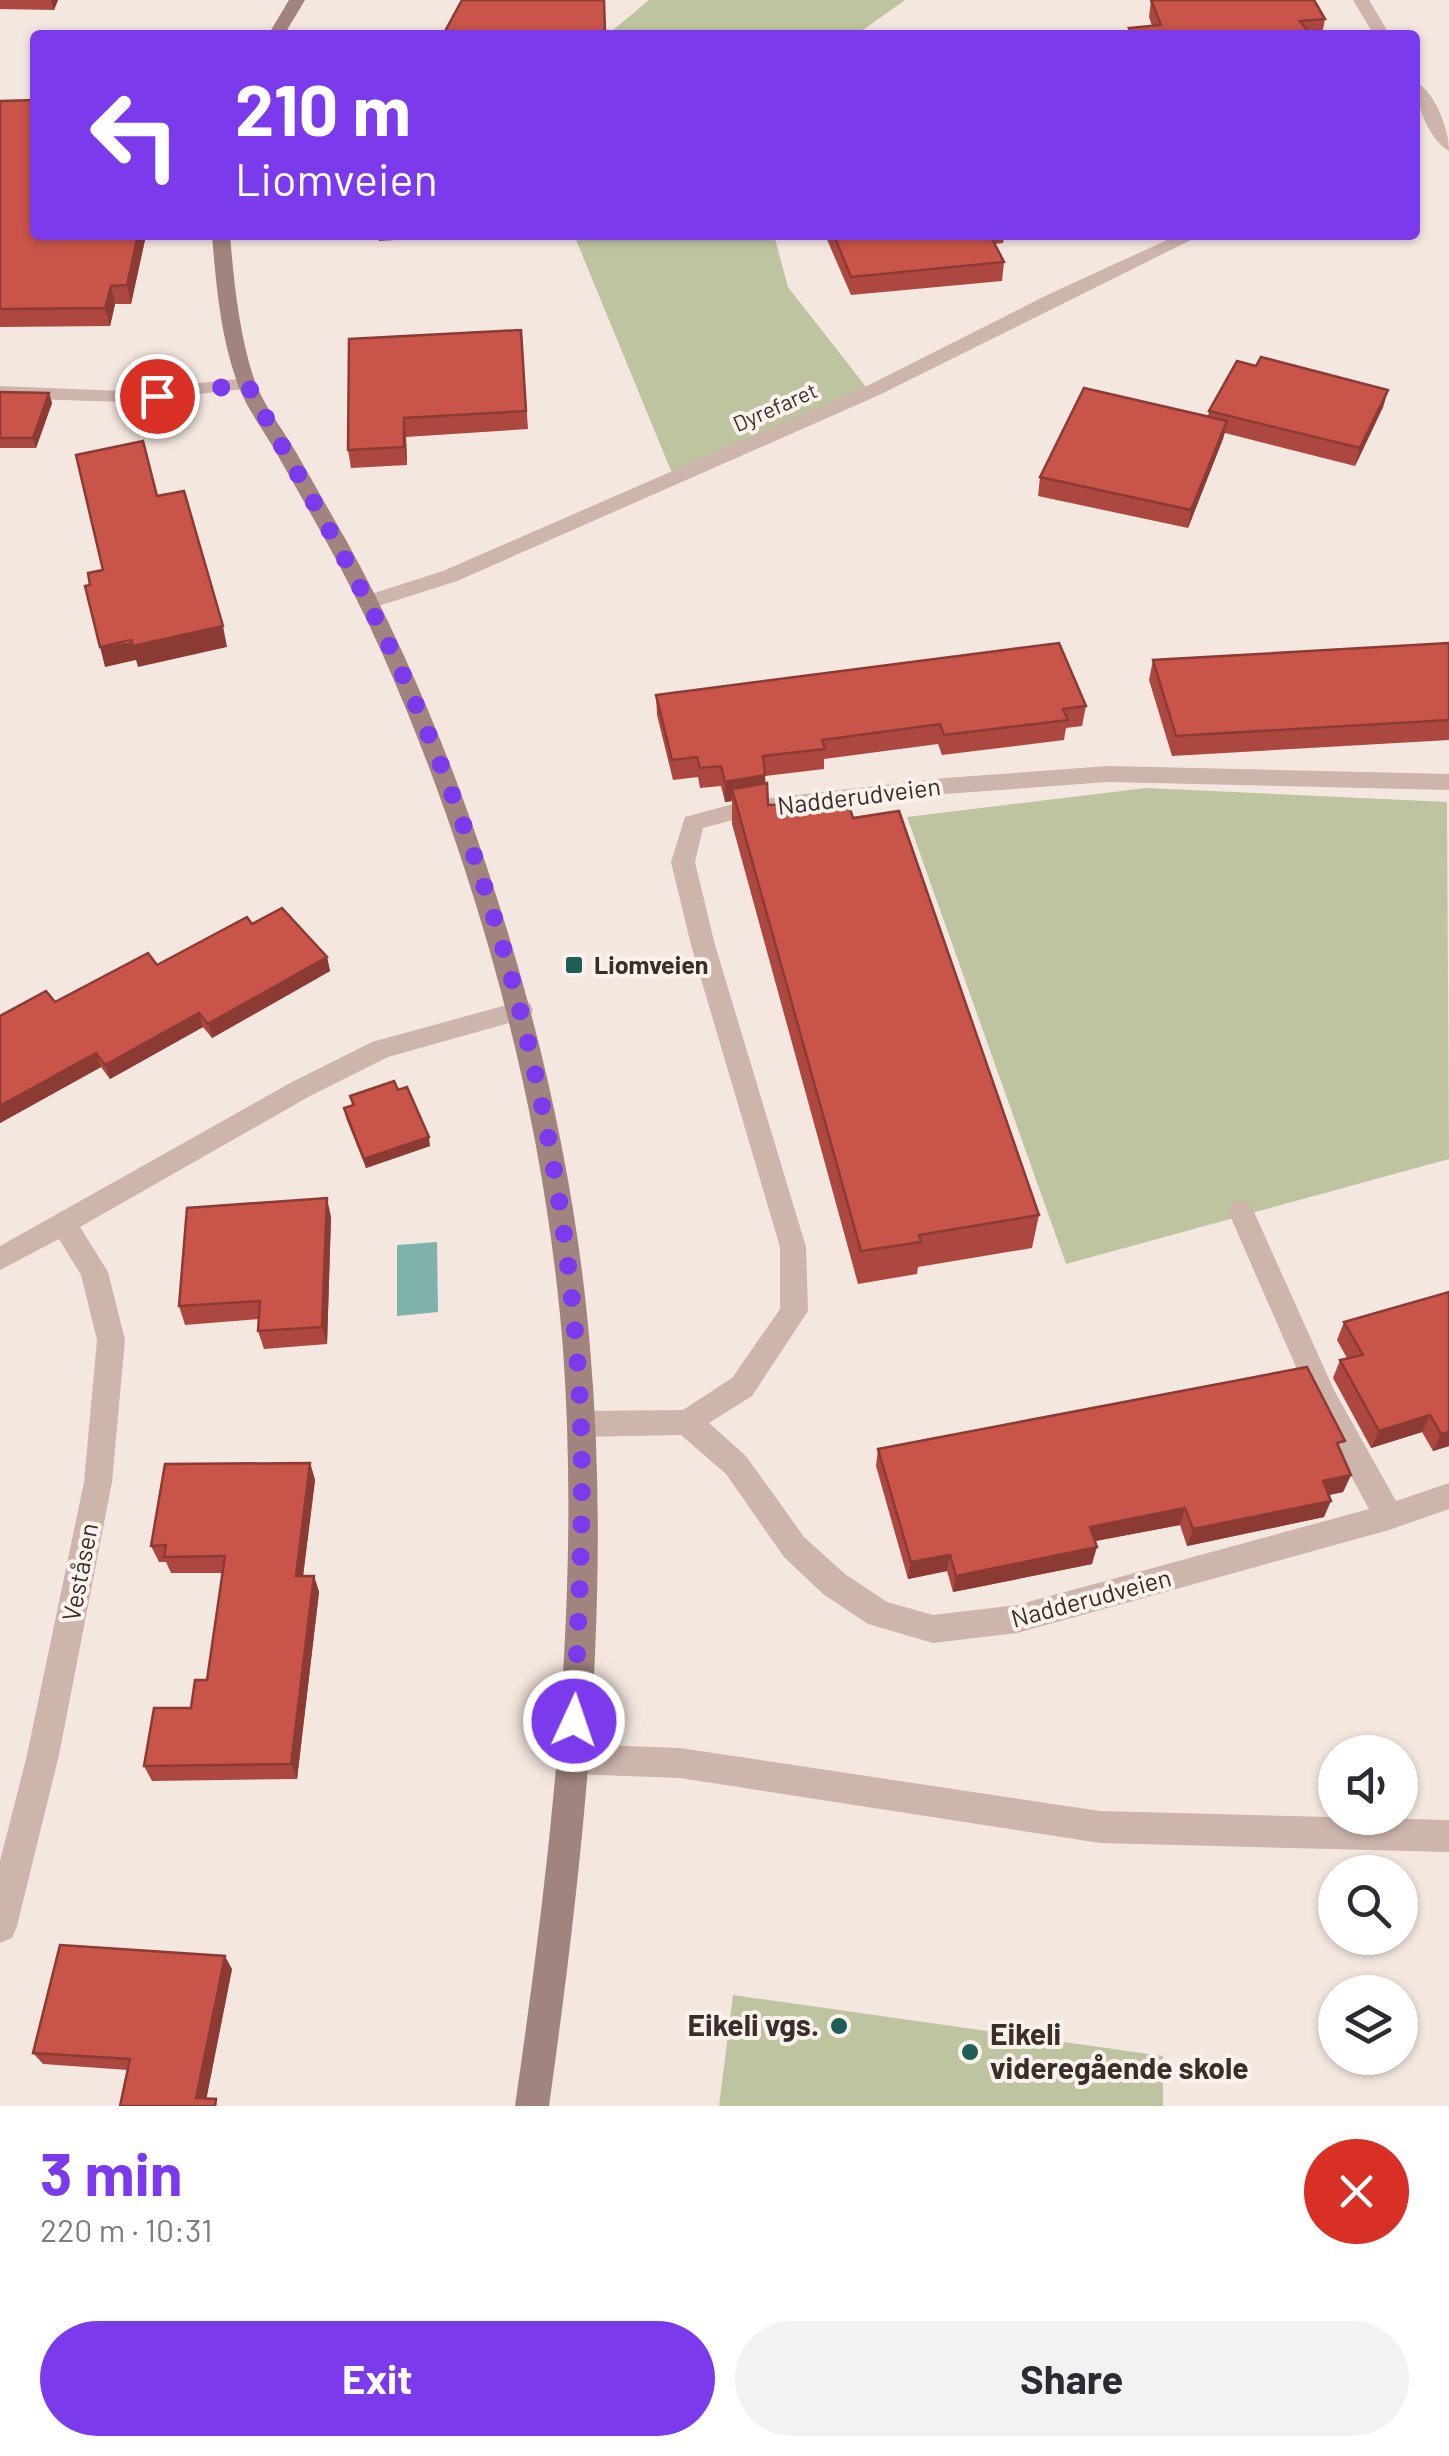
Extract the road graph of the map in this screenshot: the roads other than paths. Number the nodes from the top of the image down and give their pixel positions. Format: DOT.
graph roads {
  1 [pos="297,0"];
  2 [pos="1361,0"];
  3 [pos="279,30"];
  4 [pos="1379,30"];
  5 [pos="1420,93"];
  6 [pos="1443,125"];
  7 [pos="1449,146"];
  8 [pos="222,240"];
  9 [pos="1181,240"];
  10 [pos="247,384"];
  11 [pos="0,392"];
  12 [pos="368,602"];
  13 [pos="1449,782"];
  14 [pos="520,1010"];
  15 [pos="1241,1210"];
  16 [pos="64,1223"];
  17 [pos="0,1259"];
  18 [pos="687,1422"];
  19 [pos="581,1424"];
  20 [pos="1449,1496"];
  21 [pos="1390,1516"];
  22 [pos="572,1759"];
  23 [pos="1449,1836"];
  24 [pos="0,1926"];
  25 [pos="532,2106"];
  1 -- 3 [label="main road"];
  2 -- 4 [label="street"];
  5 -- 6 [label="street"];
  6 -- 7 [label="street"];
  8 -- 10 [label="main road"];
  9 -- 12 [label="street, Dyrefaret"];
  10 -- 11 [label="street"];
  10 -- 12 [label="main road"];
  12 -- 14 [label="main road"];
  13 -- 18 [label="street, Nadderudveien"];
  14 -- 16 [label="street"];
  14 -- 19 [label="main road"];
  15 -- 21 [label="street"];
  16 -- 17 [label="street"];
  16 -- 24 [label="street, Veståsen"];
  18 -- 19 [label="street"];
  18 -- 21 [label="street, Nadderudveien"];
  19 -- 22 [label="main road"];
  20 -- 21 [label="street, Nadderudveien"];
  22 -- 23 [label="street"];
  22 -- 25 [label="main road"];
}
